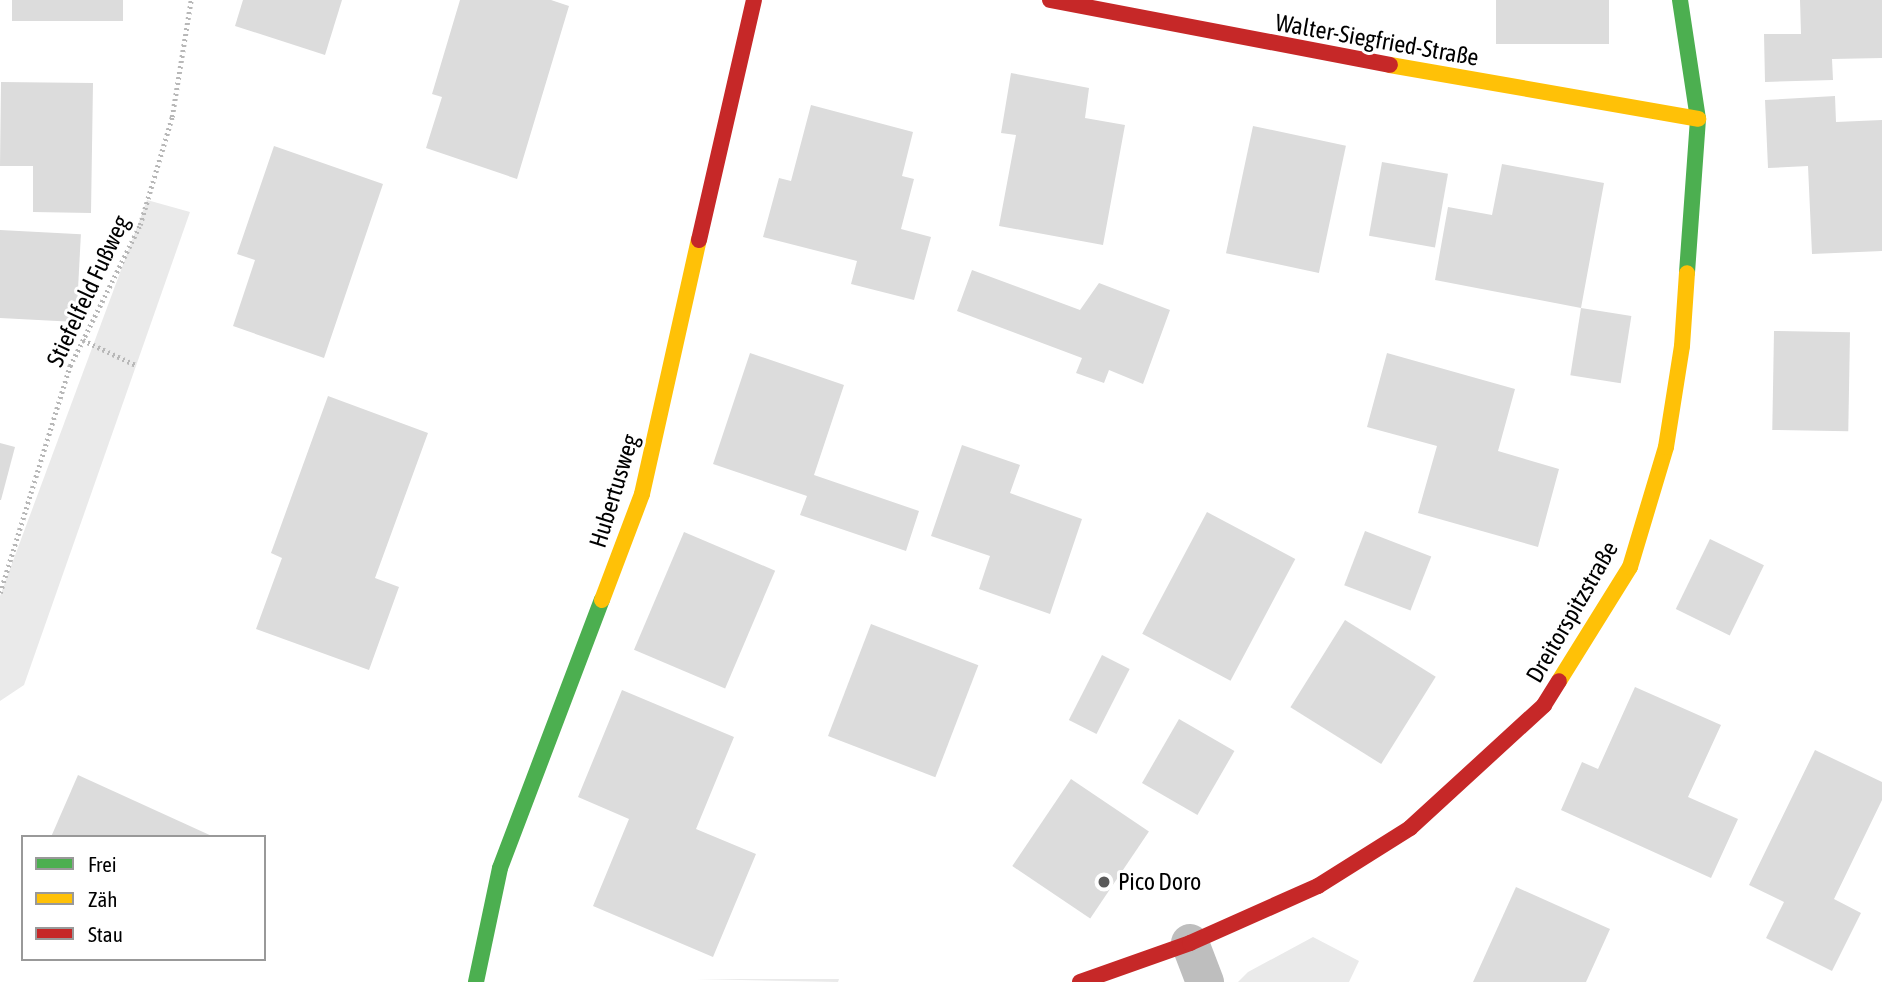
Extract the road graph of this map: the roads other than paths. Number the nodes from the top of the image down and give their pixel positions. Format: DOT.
graph roads {
  1 [pos="754,0"];
  2 [pos="1049,0"];
  3 [pos="1680,0"];
  4 [pos="1699,119"];
  5 [pos="1190,943"];
  6 [pos="476,982"];
  7 [pos="1080,982"];
  8 [pos="1205,982"];
  1 -- 6 [label="street, Hubertusweg"];
  2 -- 4 [label="street, Walter-Siegfried-Straße"];
  3 -- 4 [label="street, Dreitorspitzstraße"];
  4 -- 5 [label="street, Dreitorspitzstraße"];
  5 -- 7 [label="street, Dreitorspitzstraße"];
  5 -- 8 [label="street"];
}
